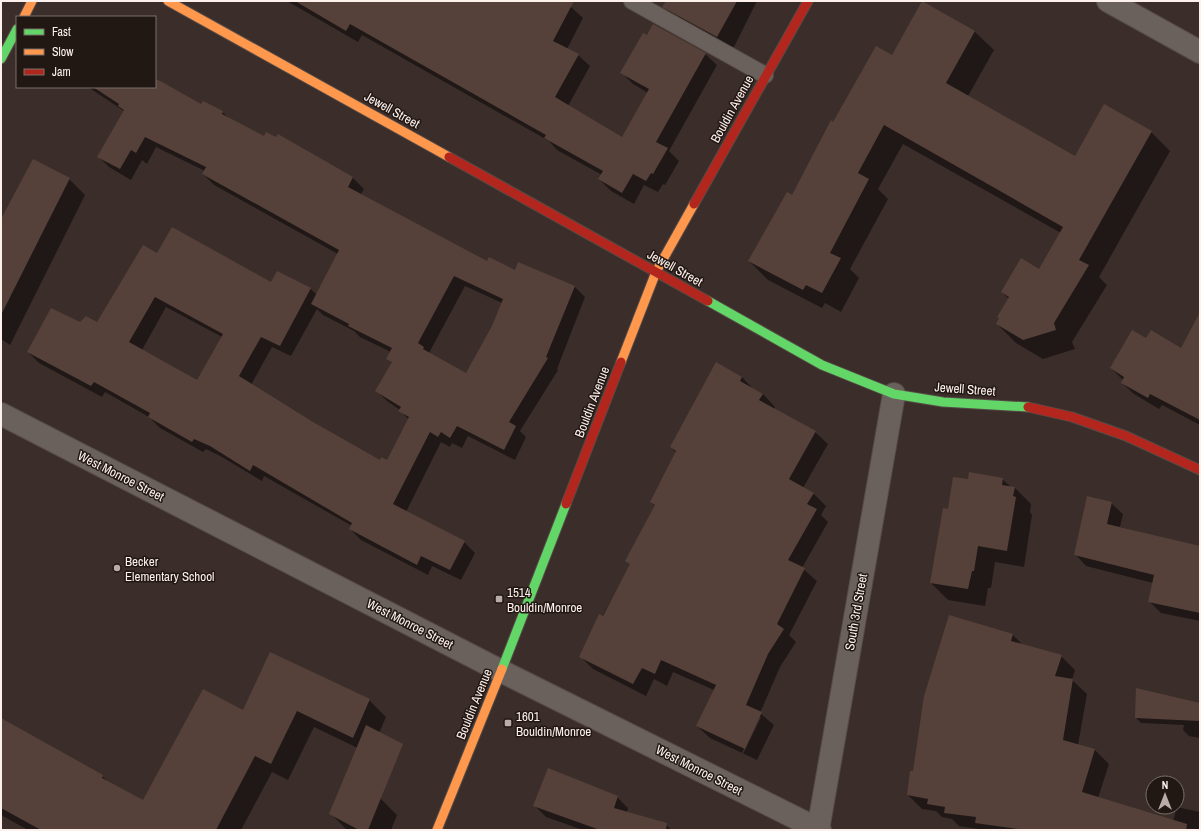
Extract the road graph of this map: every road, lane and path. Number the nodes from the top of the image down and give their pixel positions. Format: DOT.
graph roads {
  1 [pos="32,1"];
  2 [pos="168,1"];
  3 [pos="632,1"];
  4 [pos="808,1"];
  5 [pos="1108,1"];
  6 [pos="24,16"];
  7 [pos="16,31"];
  8 [pos="1200,52"];
  9 [pos="1,59"];
  10 [pos="765,76"];
  11 [pos="656,272"];
  12 [pos="894,394"];
  13 [pos="1,414"];
  14 [pos="1200,470"];
  15 [pos="501,671"];
  16 [pos="437,830"];
  17 [pos="819,830"];
  1 -- 6 [label="street"];
  2 -- 11 [label="street, Jewell Street"];
  3 -- 10 [label="lane"];
  4 -- 10 [label="street, Bouldin Avenue"];
  5 -- 8 [label="street"];
  7 -- 9 [label="street"];
  10 -- 11 [label="street, Bouldin Avenue"];
  11 -- 12 [label="street, Jewell Street"];
  11 -- 15 [label="street, Bouldin Avenue"];
  12 -- 14 [label="street, Jewell Street"];
  12 -- 17 [label="street, South 3rd Street"];
  13 -- 15 [label="street, West Monroe Street"];
  15 -- 16 [label="street, Bouldin Avenue"];
  15 -- 17 [label="street, West Monroe Street"];
}
